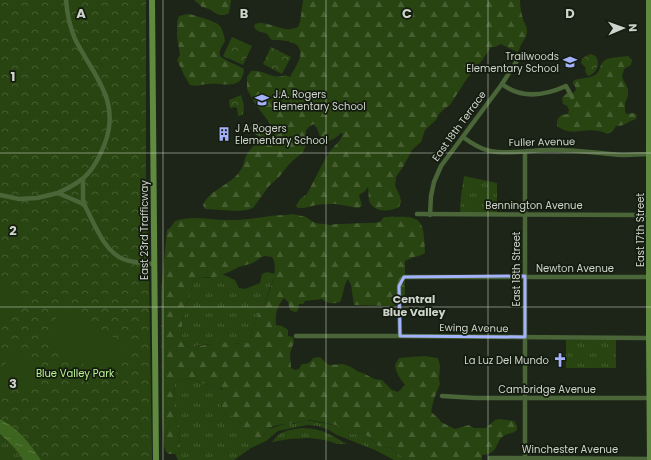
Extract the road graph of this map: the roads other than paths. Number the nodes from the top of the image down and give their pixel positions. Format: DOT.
graph roads {
  1 [pos="66,0"];
  2 [pos="152,0"];
  3 [pos="649,0"];
  4 [pos="520,56"];
  5 [pos="502,84"];
  6 [pos="650,92"];
  7 [pos="572,97"];
  8 [pos="463,137"];
  9 [pos="525,152"];
  10 [pos="650,154"];
  11 [pos="83,179"];
  12 [pos="58,193"];
  13 [pos="0,195"];
  14 [pos="85,206"];
  15 [pos="417,214"];
  16 [pos="430,214"];
  17 [pos="525,215"];
  18 [pos="650,215"];
  19 [pos="154,264"];
  20 [pos="525,276"];
  21 [pos="649,277"];
  22 [pos="296,336"];
  23 [pos="400,336"];
  24 [pos="650,336"];
  25 [pos="525,337"];
  26 [pos="442,396"];
  27 [pos="525,398"];
  28 [pos="650,398"];
  29 [pos="490,458"];
  30 [pos="525,458"];
  31 [pos="651,459"];
  32 [pos="156,460"];
  1 -- 11 [label="street"];
  2 -- 19 [label="street, East 23rd Trafficway"];
  3 -- 6 [label="street, East 17th Street"];
  4 -- 5 [label="street, East 18th Terrace"];
  5 -- 7 [label="street"];
  5 -- 8 [label="street, East 18th Terrace"];
  6 -- 10 [label="street, East 17th Street"];
  8 -- 9 [label="street, Fuller Avenue"];
  8 -- 16 [label="street, East 18th Terrace"];
  9 -- 10 [label="street, Fuller Avenue"];
  9 -- 17 [label="street, East 18th Street"];
  10 -- 18 [label="street, East 17th Street"];
  11 -- 12 [label="street"];
  11 -- 14 [label="street"];
  12 -- 13 [label="street"];
  12 -- 14 [label="street"];
  14 -- 19 [label="street"];
  15 -- 16 [label="street, Bennington Avenue"];
  16 -- 17 [label="street, Bennington Avenue"];
  17 -- 18 [label="street, Bennington Avenue"];
  17 -- 20 [label="street, East 18th Street"];
  18 -- 21 [label="street, East 17th Street"];
  19 -- 32 [label="street, East 23rd Trafficway"];
  20 -- 21 [label="street, Newton Avenue"];
  20 -- 23 [label="street, Newton Avenue"];
  20 -- 25 [label="street, East 18th Street"];
  21 -- 24 [label="street, East 17th Street"];
  22 -- 23 [label="street, Ewing Avenue"];
  23 -- 25 [label="street, Ewing Avenue"];
  24 -- 25 [label="street, Ewing Avenue"];
  24 -- 28 [label="street, East 17th Street"];
  25 -- 27 [label="street, East 18th Street"];
  26 -- 27 [label="street, Cambridge Avenue"];
  27 -- 28 [label="street, Cambridge Avenue"];
  27 -- 30 [label="street, East 18th Street"];
  28 -- 31 [label="street, East 17th Street"];
  29 -- 30 [label="street, Winchester Avenue"];
  30 -- 31 [label="street, Winchester Avenue"];
}
